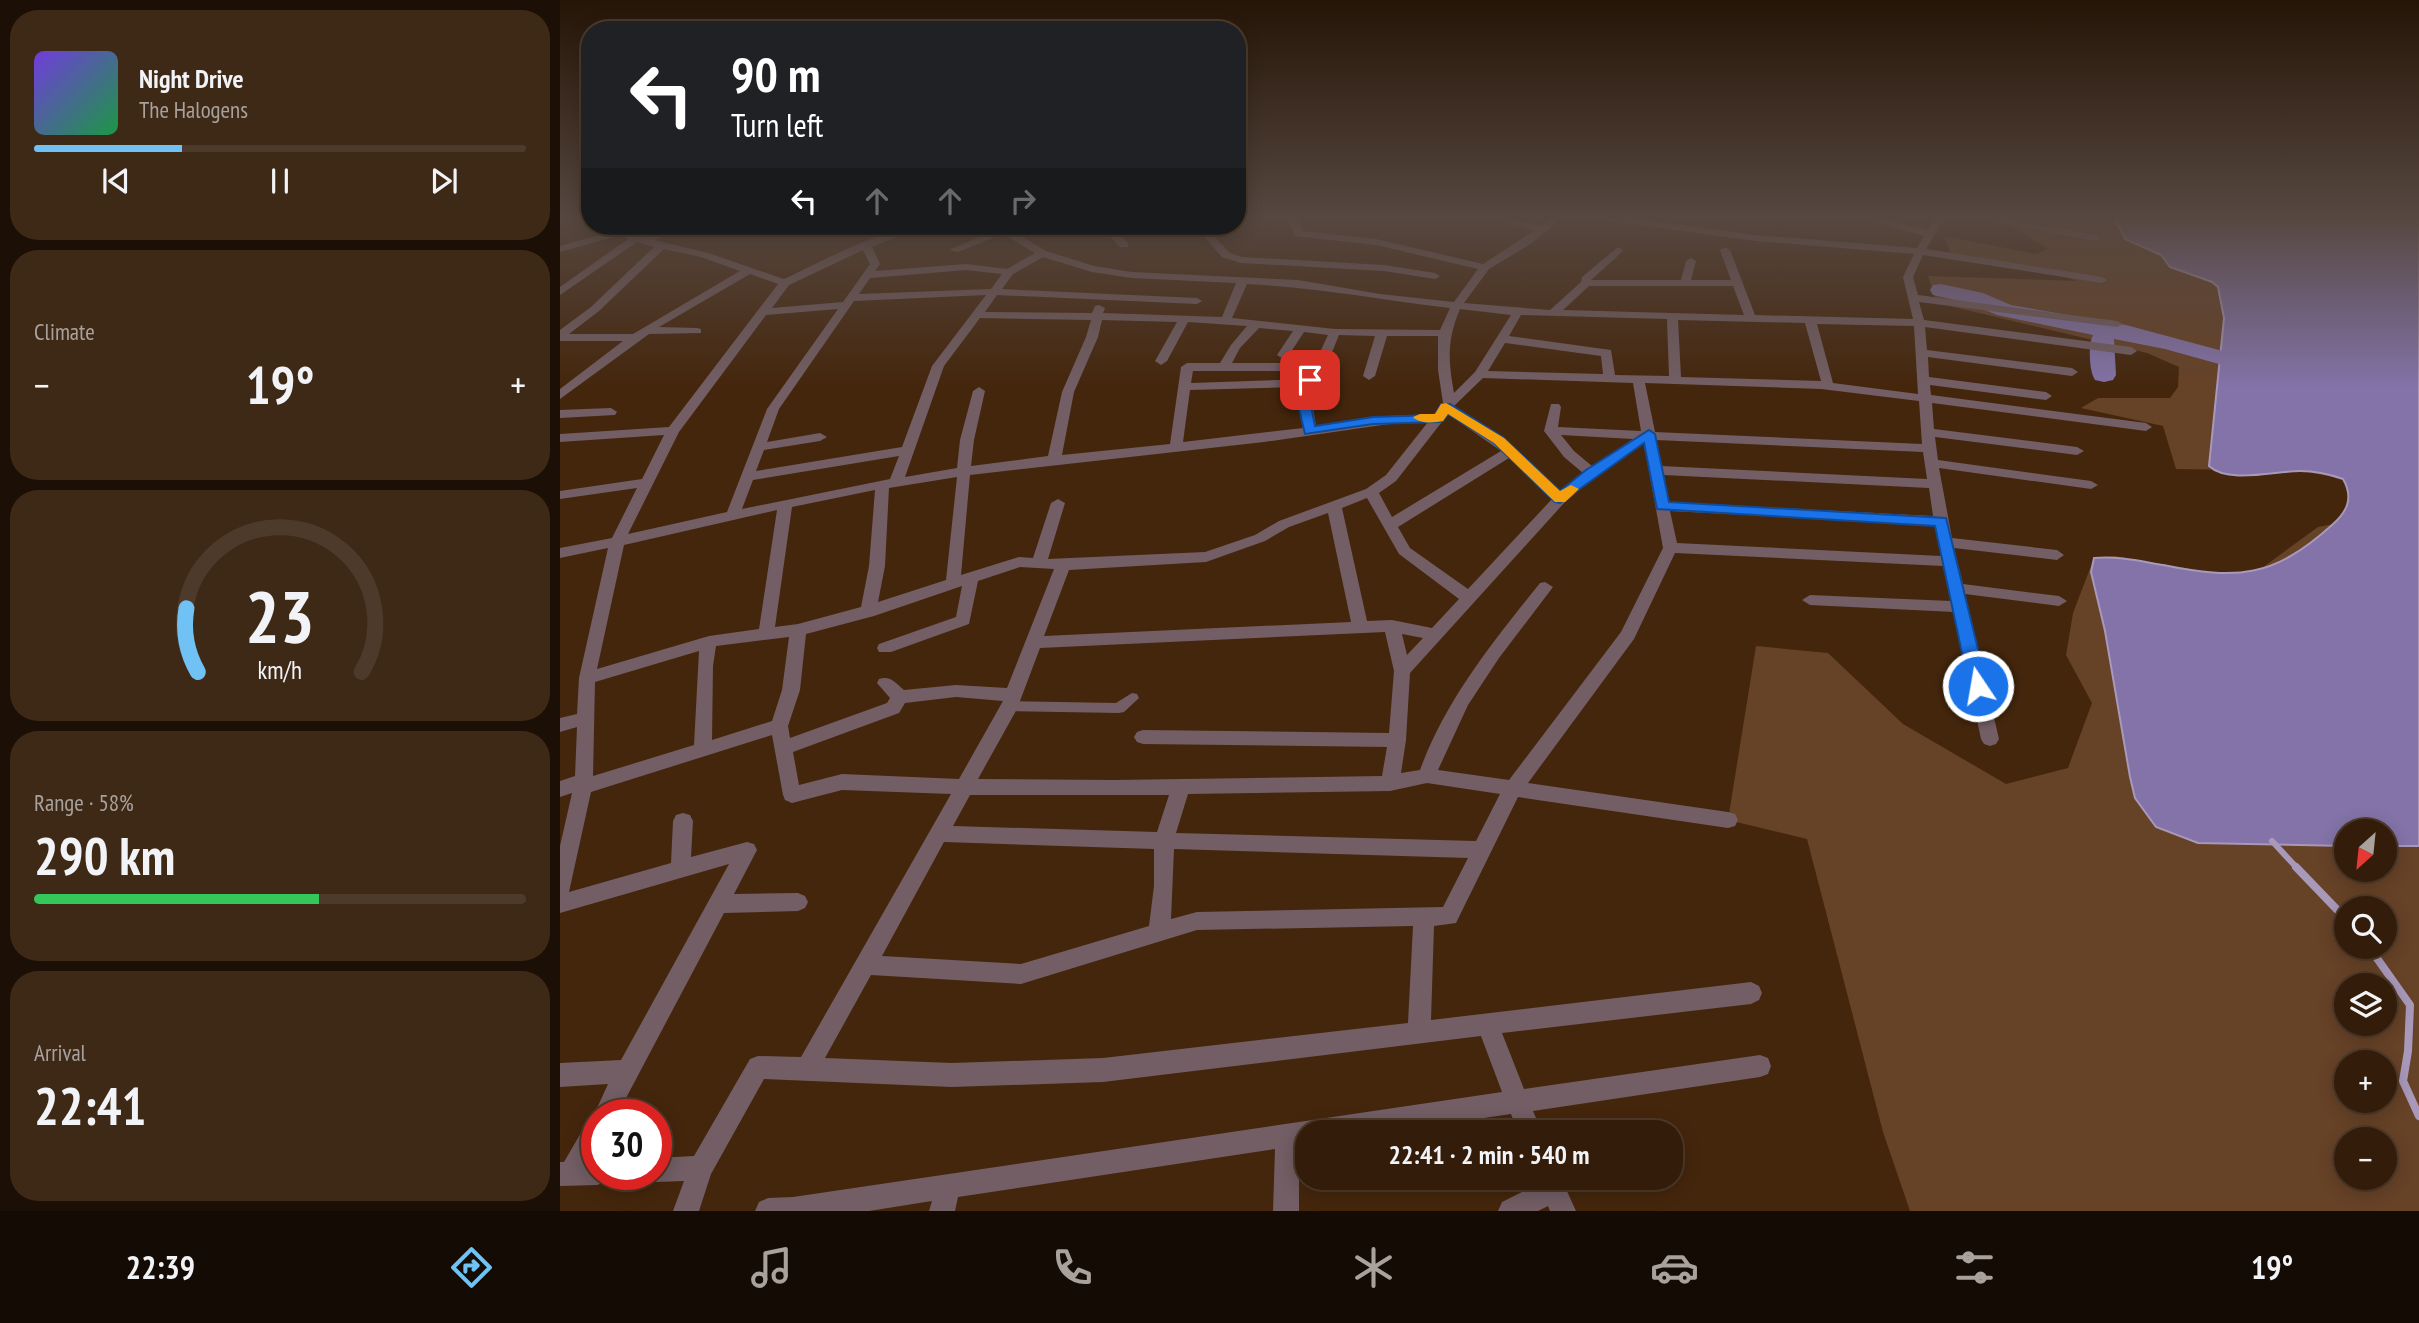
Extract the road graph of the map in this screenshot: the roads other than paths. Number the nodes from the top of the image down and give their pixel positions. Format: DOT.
graph roads {
  1 [pos="585,275"];
  2 [pos="631,275"];
  3 [pos="741,275"];
  4 [pos="759,275"];
  5 [pos="803,275"];
  6 [pos="868,275"];
  7 [pos="874,275"];
  8 [pos="1007,275"];
  9 [pos="1129,275"];
  10 [pos="1426,275"];
  11 [pos="1480,275"];
  12 [pos="1592,275"];
  13 [pos="1687,275"];
  14 [pos="1735,275"];
  15 [pos="1910,275"];
  16 [pos="2073,275"];
  17 [pos="1435,276"];
  18 [pos="560,279"];
  19 [pos="2102,279"];
  20 [pos="1243,280"];
  21 [pos="575,281"];
  22 [pos="1738,282"];
  23 [pos="785,283"];
  24 [pos="1586,283"];
  25 [pos="1685,283"];
  26 [pos="996,290"];
  27 [pos="560,292"];
  28 [pos="1105,294"];
  29 [pos="1915,298"];
  30 [pos="1197,301"];
  31 [pos="848,302"];
  32 [pos="1456,306"];
  33 [pos="763,312"];
  34 [pos="1518,312"];
  35 [pos="1554,312"];
  36 [pos="976,315"];
  37 [pos="1672,315"];
  38 [pos="1095,317"];
  39 [pos="1750,317"];
  40 [pos="1184,319"];
  41 [pos="1810,319"];
  42 [pos="1226,322"];
  43 [pos="1919,323"];
  44 [pos="2117,324"];
  45 [pos="1255,325"];
  46 [pos="1300,329"];
  47 [pos="644,330"];
  48 [pos="697,331"];
  49 [pos="1335,332"];
  50 [pos="1382,333"];
  51 [pos="1444,334"];
  52 [pos="560,337"];
  53 [pos="633,337"];
  54 [pos="1502,339"];
  55 [pos="2130,351"];
  56 [pos="1921,353"];
  57 [pos="1283,355"];
  58 [pos="1161,360"];
  59 [pos="1224,367"];
  60 [pos="1320,368"];
  61 [pos="2072,372"];
  62 [pos="1480,374"];
  63 [pos="1369,376"];
  64 [pos="1609,377"];
  65 [pos="1638,378"];
  66 [pos="1675,379"];
  67 [pos="1923,380"];
  68 [pos="1308,383"];
  69 [pos="1828,386"];
  70 [pos="1183,387"];
  71 [pos="979,391"];
  72 [pos="560,396"];
  73 [pos="2046,396"];
  74 [pos="1924,398"];
  75 [pos="1555,407"];
  76 [pos="1445,410"];
  77 [pos="611,412"];
  78 [pos="560,414"];
  79 [pos="2146,427"];
  80 [pos="673,431"];
  81 [pos="1310,431"];
  82 [pos="1551,431"];
  83 [pos="1927,432"];
  84 [pos="1649,434"];
  85 [pos="820,437"];
  86 [pos="560,438"];
  87 [pos="1176,446"];
  88 [pos="759,447"];
  89 [pos="1928,448"];
  90 [pos="908,450"];
  91 [pos="1510,451"];
  92 [pos="2077,451"];
  93 [pos="1055,459"];
  94 [pos="1931,463"];
  95 [pos="1654,470"];
  96 [pos="965,472"];
  97 [pos="1591,473"];
  98 [pos="747,477"];
  99 [pos="646,483"];
  100 [pos="889,483"];
  101 [pos="1935,484"];
  102 [pos="2091,485"];
  103 [pos="1371,492"];
  104 [pos="560,495"];
  105 [pos="1560,499"];
  106 [pos="1058,503"];
  107 [pos="785,506"];
  108 [pos="1334,506"];
  109 [pos="1662,506"];
  110 [pos="732,517"];
  111 [pos="1941,522"];
  112 [pos="1390,525"];
  113 [pos="617,542"];
  114 [pos="1945,542"];
  115 [pos="1670,548"];
  116 [pos="560,553"];
  117 [pos="2057,555"];
  118 [pos="1950,561"];
  119 [pos="1039,564"];
  120 [pos="1063,565"];
  121 [pos="971,577"];
  122 [pos="953,583"];
  123 [pos="1545,587"];
  124 [pos="1956,588"];
  125 [pos="1468,597"];
  126 [pos="1810,600"];
  127 [pos="2059,601"];
  128 [pos="1961,607"];
  129 [pos="868,612"];
  130 [pos="1392,626"];
  131 [pos="1360,627"];
  132 [pos="798,629"];
  133 [pos="766,634"];
  134 [pos="1435,634"];
  135 [pos="709,642"];
  136 [pos="1034,642"];
  137 [pos="885,648"];
  138 [pos="1402,671"];
  139 [pos="587,678"];
  140 [pos="885,684"];
  141 [pos="900,697"];
  142 [pos="1132,698"];
  143 [pos="1011,701"];
  144 [pos="586,718"];
  145 [pos="560,725"];
  146 [pos="779,726"];
  147 [pos="1143,737"];
  148 [pos="1990,739"];
  149 [pos="1396,740"];
  150 [pos="783,747"];
  151 [pos="703,751"];
  152 [pos="1427,776"];
  153 [pos="1390,783"];
  154 [pos="583,784"];
  155 [pos="1181,787"];
  156 [pos="964,788"];
  157 [pos="560,789"];
  158 [pos="1512,790"];
  159 [pos="1728,820"];
  160 [pos="683,821"];
  161 [pos="938,834"];
  162 [pos="1164,840"];
  163 [pos="1482,850"];
  164 [pos="681,869"];
  165 [pos="560,890"];
  166 [pos="798,902"];
  167 [pos="560,904"];
  168 [pos="718,904"];
  169 [pos="1424,915"];
  170 [pos="1159,932"];
  171 [pos="865,965"];
  172 [pos="1751,993"];
  173 [pos="1487,1024"];
  174 [pos="1419,1032"];
  175 [pos="1760,1066"];
  176 [pos="807,1069"];
  177 [pos="628,1071"];
  178 [pos="560,1075"];
  179 [pos="613,1099"];
  180 [pos="1517,1102"];
  181 [pos="1392,1120"];
  182 [pos="1525,1120"];
  183 [pos="1295,1134"];
  184 [pos="581,1151"];
  185 [pos="1295,1164"];
  186 [pos="701,1168"];
  187 [pos="672,1169"];
  188 [pos="566,1174"];
  189 [pos="949,1185"];
  190 [pos="1555,1193"];
  191 [pos="686,1211"];
  192 [pos="768,1211"];
  193 [pos="942,1211"];
  194 [pos="1286,1211"];
  195 [pos="1511,1211"];
  1 -- 21 [label="street"];
  2 -- 52 [label="street"];
  3 -- 47 [label="street"];
  4 -- 23 [label="street"];
  5 -- 23 [label="street"];
  6 -- 7 [label="street"];
  6 -- 31 [label="street"];
  8 -- 26 [label="street"];
  9 -- 20 [label="street"];
  10 -- 17 [label="street"];
  11 -- 32 [label="street"];
  12 -- 24 [label="street"];
  13 -- 25 [label="street"];
  14 -- 22 [label="street"];
  15 -- 29 [label="street"];
  16 -- 19 [label="street"];
  18 -- 21 [label="street"];
  20 -- 32 [label="street"];
  20 -- 42 [label="street"];
  21 -- 27 [label="street"];
  22 -- 25 [label="street"];
  22 -- 39 [label="street"];
  23 -- 33 [label="street"];
  24 -- 25 [label="street"];
  24 -- 35 [label="street"];
  26 -- 28 [label="street"];
  26 -- 31 [label="street"];
  26 -- 36 [label="street"];
  28 -- 30 [label="street"];
  28 -- 38 [label="street"];
  29 -- 43 [label="street"];
  29 -- 44 [label="street"];
  31 -- 33 [label="street"];
  31 -- 88 [label="street"];
  32 -- 34 [label="street"];
  32 -- 51 [label="street"];
  33 -- 80 [label="street"];
  34 -- 35 [label="street"];
  34 -- 54 [label="street"];
  35 -- 37 [label="street"];
  36 -- 38 [label="street"];
  36 -- 90 [label="street"];
  37 -- 39 [label="street"];
  37 -- 66 [label="street"];
  38 -- 40 [label="street"];
  38 -- 93 [label="street"];
  39 -- 41 [label="street"];
  40 -- 42 [label="street"];
  40 -- 58 [label="street"];
  41 -- 43 [label="street"];
  41 -- 69 [label="street"];
  42 -- 45 [label="street"];
  43 -- 55 [label="street"];
  43 -- 56 [label="street"];
  45 -- 46 [label="street"];
  45 -- 59 [label="street"];
  46 -- 49 [label="street"];
  46 -- 57 [label="street"];
  47 -- 48 [label="street"];
  47 -- 53 [label="street"];
  49 -- 50 [label="street"];
  49 -- 60 [label="street"];
  50 -- 51 [label="street"];
  50 -- 63 [label="street"];
  51 -- 76 [label="street"];
  52 -- 53 [label="street"];
  53 -- 72 [label="street"];
  54 -- 62 [label="street"];
  54 -- 64 [label="street"];
  56 -- 61 [label="street"];
  56 -- 67 [label="street"];
  59 -- 60 [label="street"];
  59 -- 70 [label="street"];
  60 -- 68 [label="street"];
  62 -- 64 [label="street"];
  62 -- 76 [label="street"];
  64 -- 65 [label="street"];
  65 -- 66 [label="street"];
  65 -- 84 [label="street"];
  66 -- 69 [label="street"];
  67 -- 73 [label="street"];
  67 -- 74 [label="street"];
  68 -- 70 [label="street"];
  68 -- 81 [label="street"];
  69 -- 74 [label="street"];
  70 -- 87 [label="street"];
  71 -- 96 [label="street"];
  74 -- 79 [label="street"];
  74 -- 83 [label="street"];
  75 -- 82 [label="street"];
  76 -- 81 [label="street"];
  76 -- 91 [label="street"];
  76 -- 103 [label="street"];
  77 -- 78 [label="street"];
  80 -- 86 [label="street"];
  80 -- 99 [label="street"];
  81 -- 87 [label="street"];
  82 -- 84 [label="street"];
  82 -- 97 [label="street"];
  83 -- 89 [label="street"];
  83 -- 92 [label="street"];
  84 -- 89 [label="street"];
  84 -- 95 [label="street"];
  84 -- 97 [label="street"];
  85 -- 88 [label="street"];
  87 -- 93 [label="street"];
  88 -- 98 [label="street"];
  89 -- 94 [label="street"];
  90 -- 98 [label="street"];
  90 -- 100 [label="street"];
  91 -- 105 [label="street"];
  91 -- 112 [label="street"];
  93 -- 96 [label="street"];
  94 -- 101 [label="street"];
  94 -- 102 [label="street"];
  95 -- 101 [label="street"];
  95 -- 109 [label="street"];
  96 -- 100 [label="street"];
  96 -- 122 [label="street"];
  97 -- 105 [label="street"];
  98 -- 110 [label="street"];
  99 -- 104 [label="street"];
  99 -- 113 [label="street"];
  100 -- 107 [label="street"];
  100 -- 129 [label="street"];
  101 -- 111 [label="street"];
  103 -- 108 [label="street"];
  103 -- 112 [label="street"];
  105 -- 125 [label="street"];
  106 -- 119 [label="street"];
  107 -- 110 [label="street"];
  107 -- 133 [label="street"];
  108 -- 120 [label="street"];
  108 -- 131 [label="street"];
  109 -- 111 [label="street"];
  109 -- 115 [label="street"];
  110 -- 113 [label="street"];
  111 -- 114 [label="street"];
  112 -- 125 [label="street"];
  113 -- 116 [label="street"];
  113 -- 139 [label="street"];
  114 -- 117 [label="street"];
  114 -- 118 [label="street"];
  115 -- 118 [label="street"];
  115 -- 158 [label="street"];
  118 -- 124 [label="street"];
  119 -- 120 [label="street"];
  119 -- 121 [label="street"];
  120 -- 136 [label="street"];
  121 -- 122 [label="street"];
  121 -- 137 [label="street"];
  122 -- 129 [label="street"];
  123 -- 152 [label="street"];
  124 -- 127 [label="street"];
  124 -- 128 [label="street"];
  125 -- 134 [label="street"];
  126 -- 128 [label="street"];
  128 -- 148 [label="street"];
  129 -- 132 [label="street"];
  130 -- 131 [label="street"];
  130 -- 134 [label="street"];
  130 -- 138 [label="street"];
  131 -- 136 [label="street"];
  132 -- 133 [label="street"];
  132 -- 146 [label="street"];
  133 -- 135 [label="street"];
  134 -- 138 [label="street"];
  135 -- 139 [label="street"];
  135 -- 151 [label="street"];
  136 -- 143 [label="street"];
  138 -- 149 [label="street"];
  139 -- 144 [label="street"];
  140 -- 141 [label="street"];
  141 -- 143 [label="street"];
  141 -- 150 [label="street"];
  142 -- 143 [label="street"];
  143 -- 156 [label="street"];
  144 -- 145 [label="street"];
  144 -- 154 [label="street"];
  146 -- 150 [label="street"];
  146 -- 151 [label="street"];
  147 -- 149 [label="street"];
  149 -- 153 [label="street"];
  150 -- 156 [label="street"];
  151 -- 154 [label="street"];
  152 -- 153 [label="street"];
  152 -- 158 [label="street"];
  153 -- 155 [label="street"];
  154 -- 157 [label="street"];
  154 -- 165 [label="street"];
  155 -- 156 [label="street"];
  155 -- 162 [label="street"];
  156 -- 161 [label="street"];
  158 -- 159 [label="street"];
  158 -- 163 [label="street"];
  160 -- 164 [label="street"];
  161 -- 162 [label="street"];
  161 -- 171 [label="street"];
  162 -- 163 [label="street"];
  162 -- 170 [label="street"];
  163 -- 169 [label="street"];
  164 -- 167 [label="street"];
  164 -- 168 [label="street"];
  166 -- 168 [label="street"];
  168 -- 177 [label="street"];
  169 -- 170 [label="street"];
  169 -- 174 [label="street"];
  170 -- 171 [label="street"];
  171 -- 176 [label="street"];
  172 -- 173 [label="street"];
  173 -- 174 [label="street"];
  173 -- 180 [label="street"];
  174 -- 176 [label="street"];
  175 -- 180 [label="street"];
  176 -- 186 [label="street"];
  177 -- 178 [label="street"];
  177 -- 179 [label="street"];
  180 -- 181 [label="street"];
  180 -- 182 [label="street"];
  183 -- 189 [label="street"];
  184 -- 188 [label="street"];
  185 -- 194 [label="street"];
  186 -- 187 [label="street"];
  186 -- 191 [label="street"];
  189 -- 192 [label="street"];
  189 -- 193 [label="street"];
  190 -- 195 [label="street"];
}
